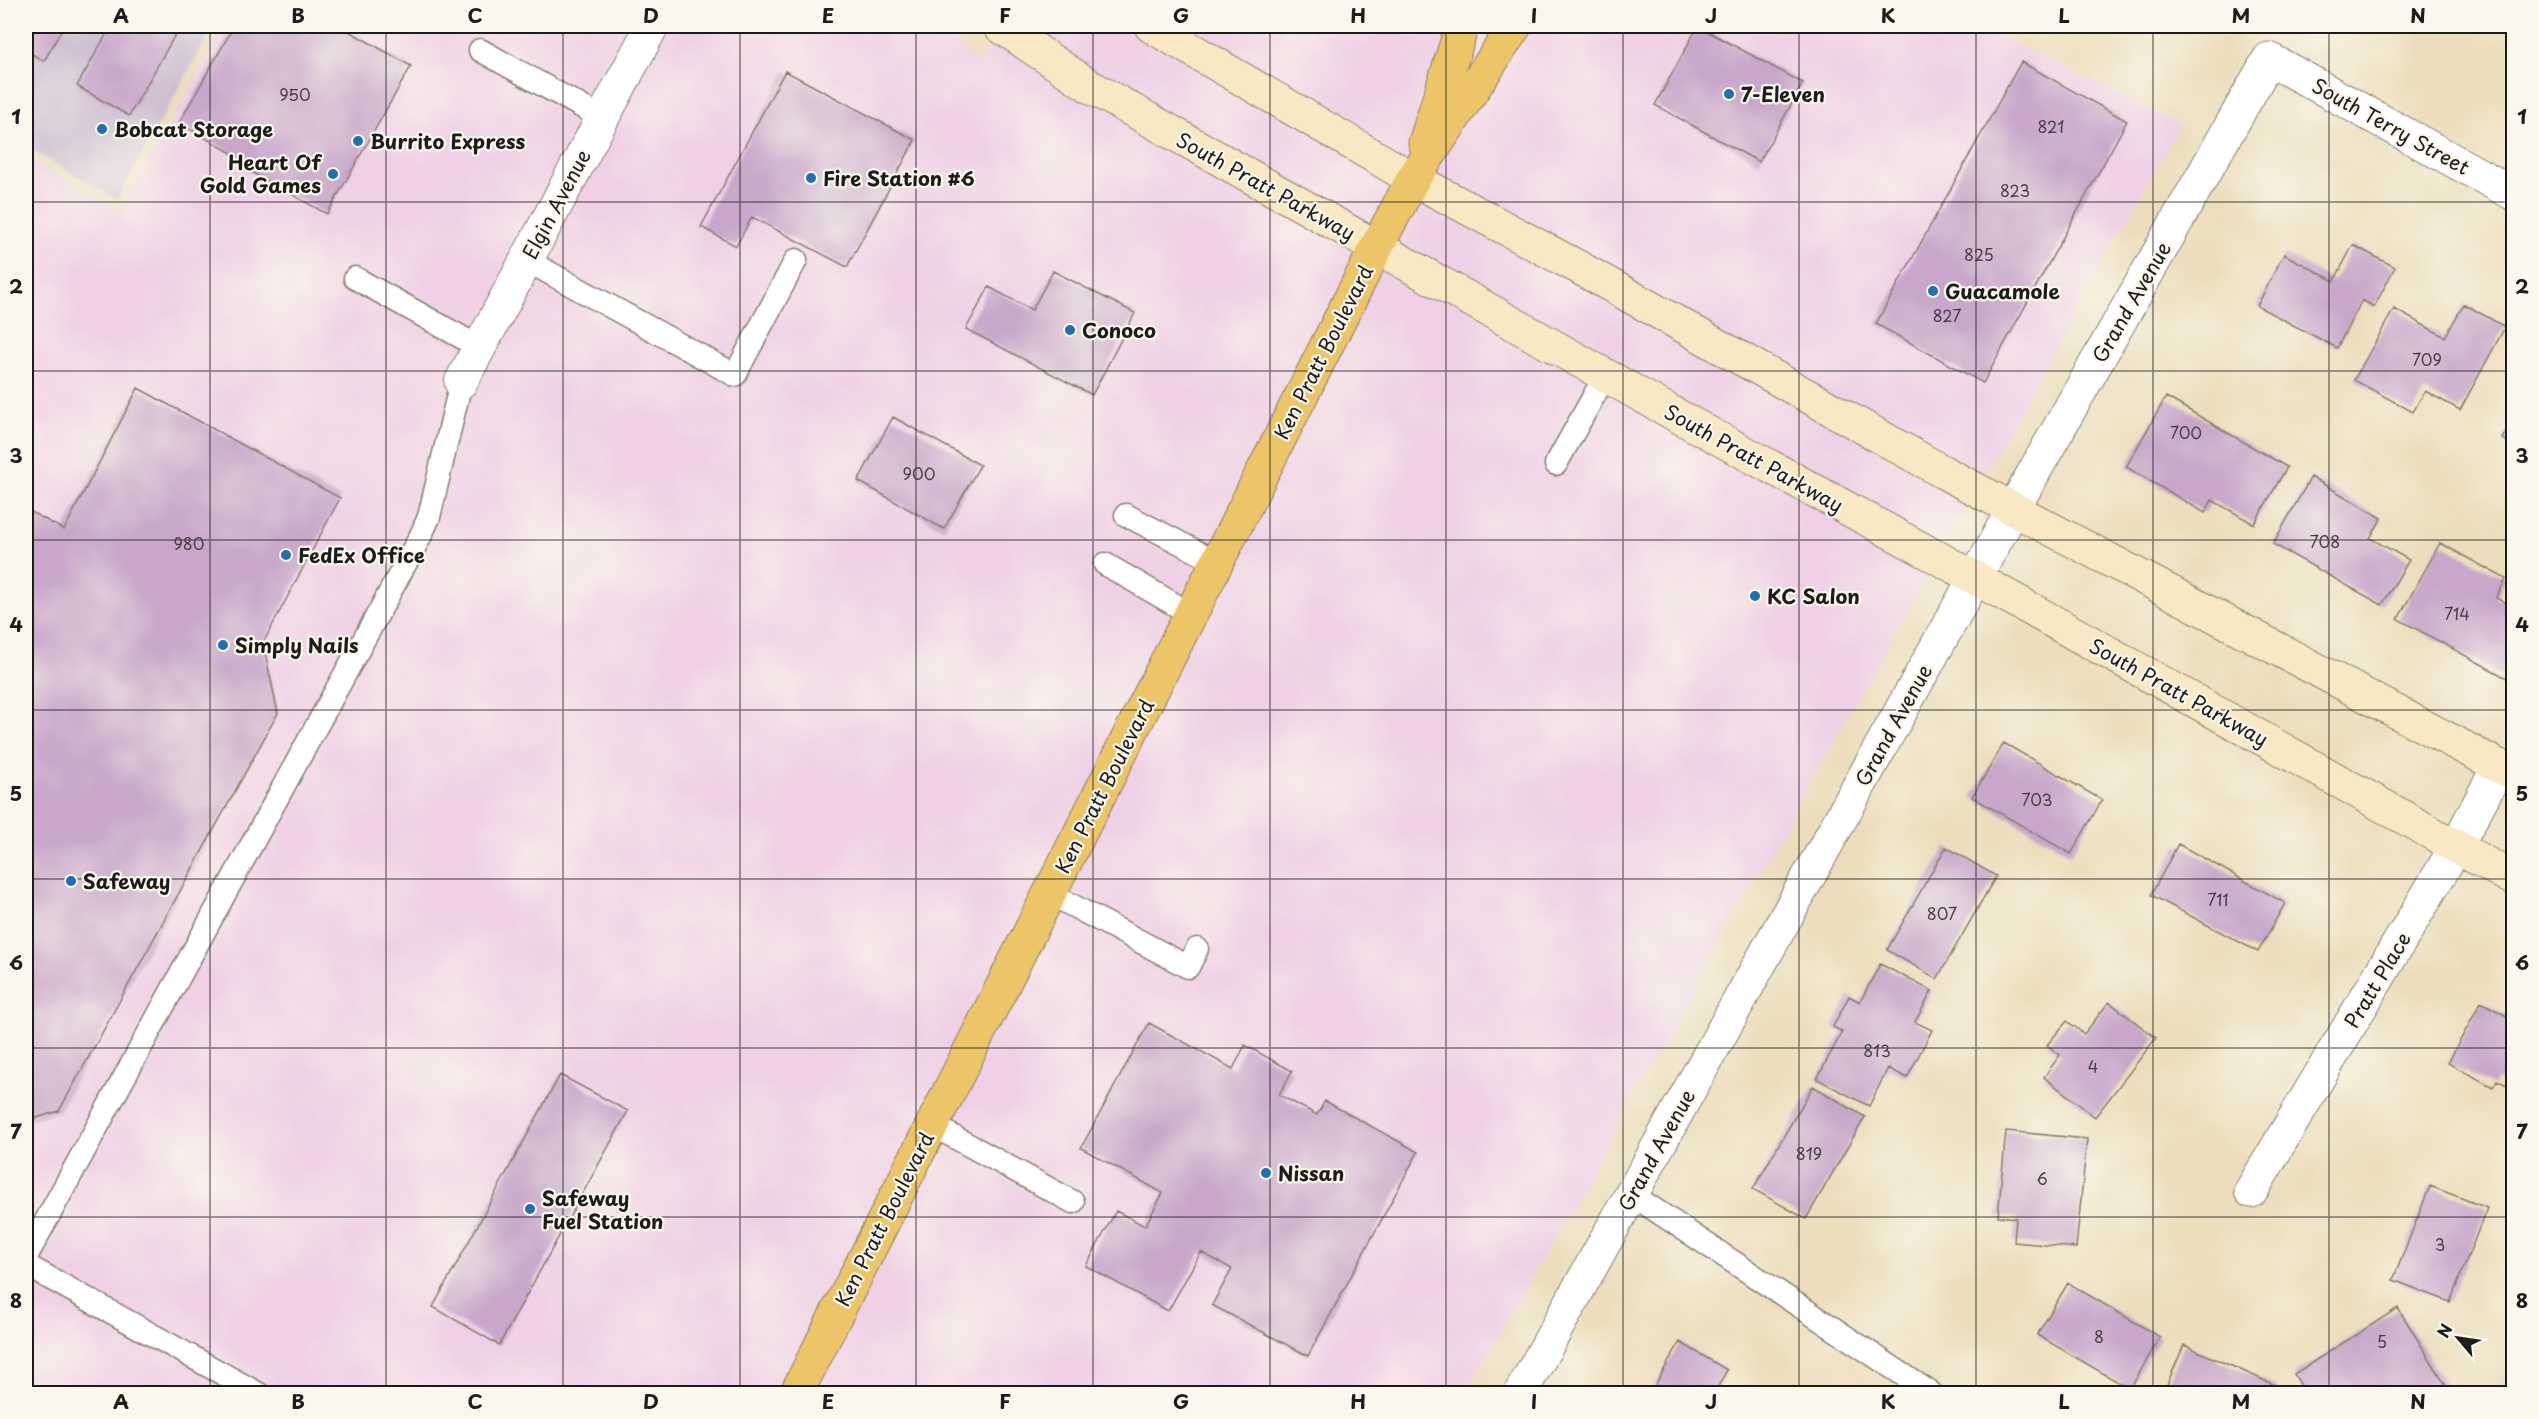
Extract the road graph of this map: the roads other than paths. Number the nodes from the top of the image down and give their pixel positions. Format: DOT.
graph roads {
  1 [pos="652,26"];
  2 [pos="1000,26"];
  3 [pos="1150,26"];
  4 [pos="1462,26"];
  5 [pos="1515,26"];
  6 [pos="480,50"];
  7 [pos="2268,59"];
  8 [pos="602,118"];
  9 [pos="1413,179"];
  10 [pos="2514,194"];
  11 [pos="1377,248"];
  12 [pos="526,260"];
  13 [pos="796,260"];
  14 [pos="355,278"];
  15 [pos="479,347"];
  16 [pos="1605,376"];
  17 [pos="461,382"];
  18 [pos="1556,464"];
  19 [pos="2013,509"];
  20 [pos="1126,515"];
  21 [pos="1217,562"];
  22 [pos="1105,564"];
  23 [pos="1975,578"];
  24 [pos="1191,614"];
  25 [pos="2506,770"];
  26 [pos="2456,848"];
  27 [pos="2514,879"];
  28 [pos="1050,893"];
  29 [pos="1197,949"];
  30 [pos="932,1125"];
  31 [pos="2251,1191"];
  32 [pos="1631,1194"];
  33 [pos="1073,1202"];
  34 [pos="26,1257"];
  35 [pos="26,1265"];
  36 [pos="259,1394"];
  37 [pos="796,1394"];
  38 [pos="1520,1394"];
  39 [pos="1932,1394"];
  1 -- 8 [label="street, Elgin Avenue"];
  2 -- 11 [label="street, South Pratt Parkway"];
  3 -- 9 [label="street"];
  4 -- 9 [label="highway, Ken Pratt Boulevard"];
  5 -- 9 [label="highway, Ken Pratt Boulevard"];
  6 -- 8 [label="lane"];
  7 -- 10 [label="street, South Terry Street"];
  7 -- 19 [label="street, Grand Avenue"];
  8 -- 12 [label="street, Elgin Avenue"];
  9 -- 11 [label="highway, Ken Pratt Boulevard"];
  9 -- 19 [label="street"];
  11 -- 16 [label="street, South Pratt Parkway"];
  11 -- 21 [label="highway, Ken Pratt Boulevard"];
  12 -- 13 [label="lane"];
  12 -- 15 [label="street, Elgin Avenue"];
  14 -- 15 [label="lane"];
  15 -- 17 [label="street, Elgin Avenue"];
  16 -- 18 [label="lane"];
  16 -- 23 [label="street, South Pratt Parkway"];
  17 -- 34 [label="lane"];
  19 -- 23 [label="street, Grand Avenue"];
  19 -- 25 [label="street"];
  20 -- 21 [label="lane"];
  21 -- 24 [label="highway, Ken Pratt Boulevard"];
  22 -- 24 [label="lane"];
  23 -- 26 [label="street, South Pratt Parkway"];
  23 -- 32 [label="street, Grand Avenue"];
  24 -- 28 [label="highway, Ken Pratt Boulevard"];
  25 -- 26 [label="street, Pratt Place"];
  26 -- 27 [label="street, South Pratt Parkway"];
  26 -- 31 [label="street, Pratt Place"];
  28 -- 29 [label="lane"];
  28 -- 30 [label="highway, Ken Pratt Boulevard"];
  30 -- 33 [label="lane"];
  30 -- 37 [label="highway, Ken Pratt Boulevard"];
  32 -- 38 [label="street, Grand Avenue"];
  32 -- 39 [label="lane"];
  35 -- 36 [label="lane"];
}
